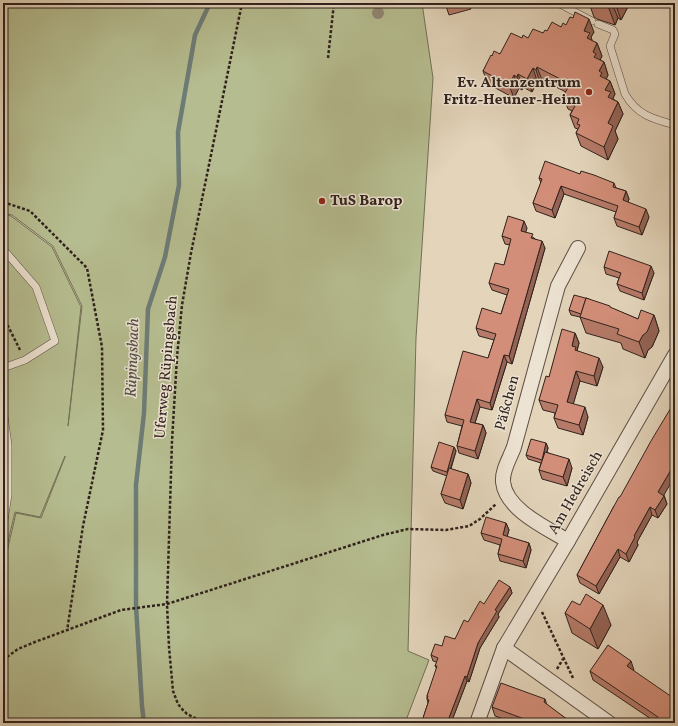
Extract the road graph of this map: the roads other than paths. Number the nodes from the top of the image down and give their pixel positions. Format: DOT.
graph roads {
  1 [pos="558,3"];
  2 [pos="675,125"];
  3 [pos="3,248"];
  4 [pos="578,248"];
  5 [pos="675,355"];
  6 [pos="3,368"];
  7 [pos="3,410"];
  8 [pos="3,527"];
  9 [pos="568,541"];
  10 [pos="504,648"];
  11 [pos="477,723"];
  12 [pos="609,723"];
  1 -- 2 [label="lane"];
  3 -- 6 [label="lane"];
  4 -- 9 [label="street, Päßchen"];
  5 -- 9 [label="street, Am Hedreisch"];
  7 -- 8 [label="lane"];
  9 -- 10 [label="street, Am Hedreisch"];
  10 -- 11 [label="street, Am Hedreisch"];
  10 -- 12 [label="street"];
}
